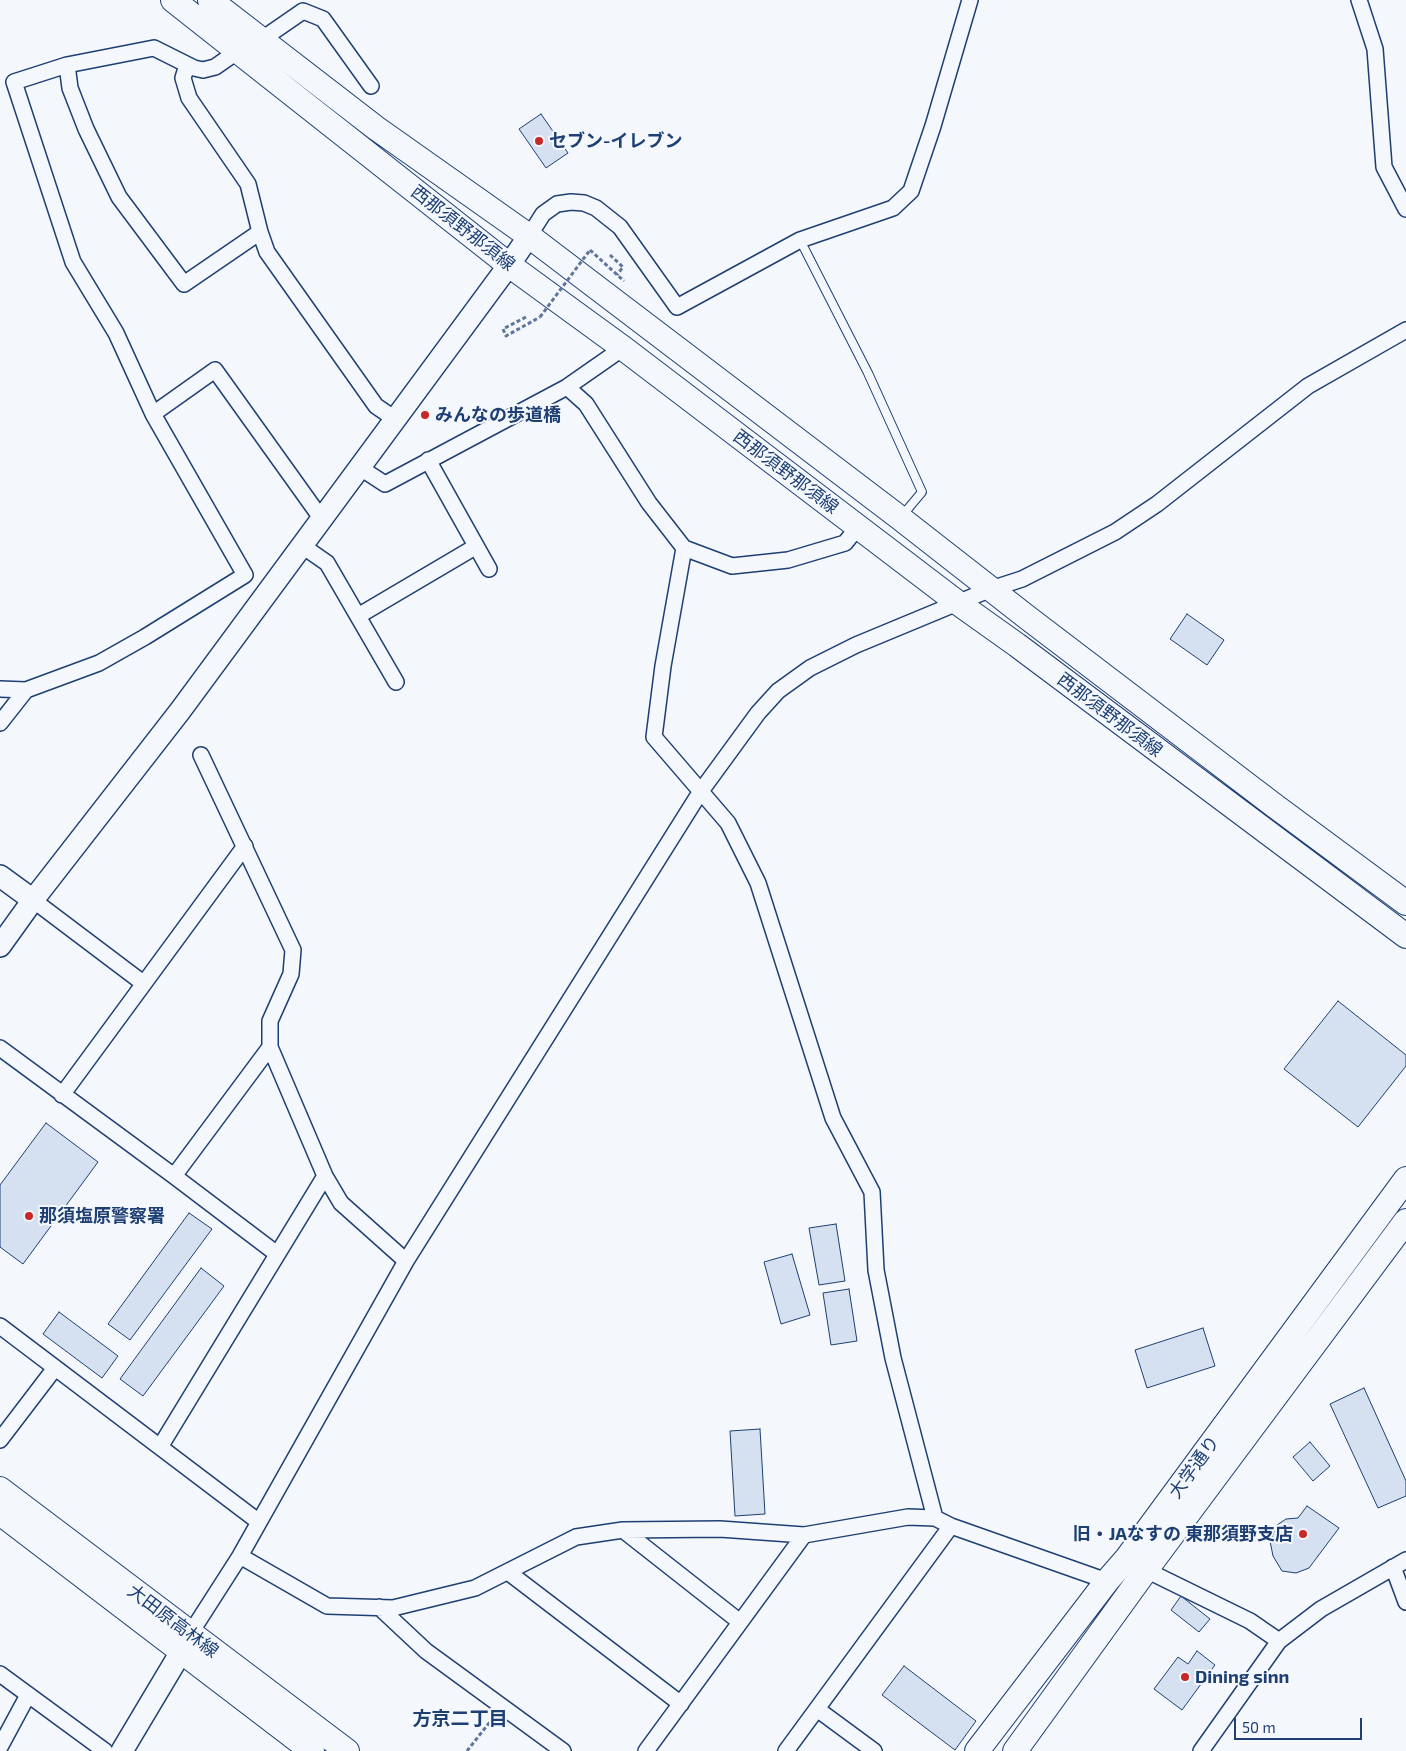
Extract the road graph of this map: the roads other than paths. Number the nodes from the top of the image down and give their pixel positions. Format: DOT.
graph roads {
  1 [pos="173,0"];
  2 [pos="210,0"];
  3 [pos="970,0"];
  4 [pos="1359,0"];
  5 [pos="261,40"];
  6 [pos="238,51"];
  7 [pos="67,65"];
  8 [pos="187,65"];
  9 [pos="371,86"];
  10 [pos="1406,209"];
  11 [pos="260,232"];
  12 [pos="529,236"];
  13 [pos="800,240"];
  14 [pos="510,265"];
  15 [pos="1406,330"];
  16 [pos="623,348"];
  17 [pos="567,387"];
  18 [pos="154,414"];
  19 [pos="395,419"];
  20 [pos="428,460"];
  21 [pos="359,467"];
  22 [pos="321,518"];
  23 [pos="900,518"];
  24 [pos="858,527"];
  25 [pos="301,546"];
  26 [pos="475,546"];
  27 [pos="684,548"];
  28 [pos="489,569"];
  29 [pos="991,589"];
  30 [pos="958,603"];
  31 [pos="358,616"];
  32 [pos="396,682"];
  33 [pos="0,689"];
  34 [pos="26,690"];
  35 [pos="0,723"];
  36 [pos="201,755"];
  37 [pos="700,791"];
  38 [pos="245,846"];
  39 [pos="0,876"];
  40 [pos="33,900"];
  41 [pos="1406,903"];
  42 [pos="1406,936"];
  43 [pos="0,946"];
  44 [pos="143,983"];
  45 [pos="270,1047"];
  46 [pos="0,1048"];
  47 [pos="62,1095"];
  48 [pos="174,1176"];
  49 [pos="325,1176"];
  50 [pos="1406,1179"];
  51 [pos="1406,1221"];
  52 [pos="277,1254"];
  53 [pos="406,1261"];
  54 [pos="0,1326"];
  55 [pos="55,1368"];
  56 [pos="0,1440"];
  57 [pos="160,1447"];
  58 [pos="0,1489"];
  59 [pos="0,1513"];
  60 [pos="935,1518"];
  61 [pos="258,1522"];
  62 [pos="951,1526"];
  63 [pos="623,1530"];
  64 [pos="804,1535"];
  65 [pos="240,1556"];
  66 [pos="1400,1564"];
  67 [pos="1146,1570"];
  68 [pos="508,1572"];
  69 [pos="1107,1582"];
  70 [pos="1406,1602"];
  71 [pos="379,1607"];
  72 [pos="740,1622"];
  73 [pos="1279,1641"];
  74 [pos="185,1643"];
  75 [pos="0,1674"];
  76 [pos="28,1695"];
  77 [pos="681,1704"];
  78 [pos="817,1709"];
  79 [pos="0,1747"];
  80 [pos="105,1751"];
  81 [pos="122,1751"];
  82 [pos="312,1751"];
  83 [pos="347,1751"];
  84 [pos="563,1751"];
  85 [pos="646,1751"];
  86 [pos="786,1751"];
  87 [pos="874,1751"];
  88 [pos="977,1751"];
  89 [pos="1016,1751"];
  90 [pos="1201,1751"];
  1 -- 6 [label="main road, 西那須野那須線"];
  2 -- 5 [label="main road, 西那須野那須線"];
  3 -- 13 [label="street"];
  4 -- 10 [label="street"];
  5 -- 6 [label="street"];
  5 -- 9 [label="street"];
  5 -- 12 [label="main road, 西那須野那須線"];
  6 -- 8 [label="street"];
  6 -- 14 [label="main road, 西那須野那須線"];
  7 -- 8 [label="street"];
  7 -- 11 [label="street"];
  7 -- 18 [label="street"];
  8 -- 11 [label="street"];
  11 -- 19 [label="street"];
  12 -- 13 [label="street"];
  12 -- 14 [label="street"];
  12 -- 23 [label="main road, 西那須野那須線"];
  13 -- 23 [label="lane"];
  14 -- 16 [label="main road, 西那須野那須線"];
  14 -- 19 [label="street"];
  15 -- 29 [label="street"];
  16 -- 17 [label="street"];
  16 -- 24 [label="main road, 西那須野那須線"];
  17 -- 20 [label="street"];
  17 -- 27 [label="street"];
  18 -- 22 [label="street"];
  18 -- 34 [label="street"];
  19 -- 21 [label="street"];
  20 -- 21 [label="street"];
  20 -- 26 [label="street"];
  21 -- 22 [label="street"];
  22 -- 25 [label="street"];
  23 -- 29 [label="main road, 西那須野那須線"];
  24 -- 27 [label="street"];
  24 -- 30 [label="main road, 西那須野那須線"];
  25 -- 31 [label="street"];
  25 -- 40 [label="street"];
  26 -- 28 [label="street"];
  26 -- 31 [label="street"];
  27 -- 37 [label="street"];
  29 -- 30 [label="street"];
  29 -- 41 [label="main road, 西那須野那須線"];
  30 -- 37 [label="street"];
  30 -- 42 [label="main road, 西那須野那須線"];
  31 -- 32 [label="street"];
  33 -- 34 [label="street"];
  34 -- 35 [label="street"];
  36 -- 38 [label="street"];
  37 -- 53 [label="street"];
  37 -- 60 [label="street"];
  38 -- 44 [label="street"];
  38 -- 45 [label="street"];
  39 -- 40 [label="street"];
  40 -- 43 [label="street"];
  40 -- 44 [label="street"];
  44 -- 47 [label="street"];
  45 -- 48 [label="street"];
  45 -- 49 [label="street"];
  46 -- 47 [label="street"];
  47 -- 48 [label="street"];
  48 -- 52 [label="street"];
  49 -- 52 [label="street"];
  49 -- 53 [label="street"];
  50 -- 69 [label="main road, 大学通り"];
  51 -- 67 [label="main road, 大学通り"];
  52 -- 57 [label="street"];
  53 -- 61 [label="street"];
  54 -- 55 [label="street"];
  55 -- 56 [label="street"];
  55 -- 57 [label="street"];
  57 -- 61 [label="street"];
  58 -- 74 [label="main road, 大田原高林線"];
  59 -- 74 [label="main road, 大田原高林線"];
  60 -- 62 [label="street"];
  60 -- 64 [label="street"];
  61 -- 65 [label="street"];
  62 -- 69 [label="street"];
  62 -- 78 [label="street"];
  63 -- 64 [label="street"];
  63 -- 68 [label="street"];
  63 -- 72 [label="street"];
  64 -- 72 [label="street"];
  65 -- 71 [label="street"];
  65 -- 74 [label="street"];
  66 -- 70 [label="street"];
  66 -- 73 [label="street"];
  67 -- 73 [label="street"];
  67 -- 89 [label="main road, 大学通り"];
  68 -- 71 [label="street"];
  68 -- 77 [label="street"];
  69 -- 88 [label="main road, 大学通り"];
  71 -- 84 [label="street"];
  72 -- 77 [label="street"];
  73 -- 90 [label="street"];
  74 -- 81 [label="street"];
  74 -- 82 [label="main road, 大田原高林線"];
  74 -- 83 [label="main road, 大田原高林線"];
  75 -- 76 [label="street"];
  76 -- 79 [label="street"];
  76 -- 80 [label="street"];
  77 -- 85 [label="street"];
  78 -- 86 [label="street"];
  78 -- 87 [label="street"];
}
